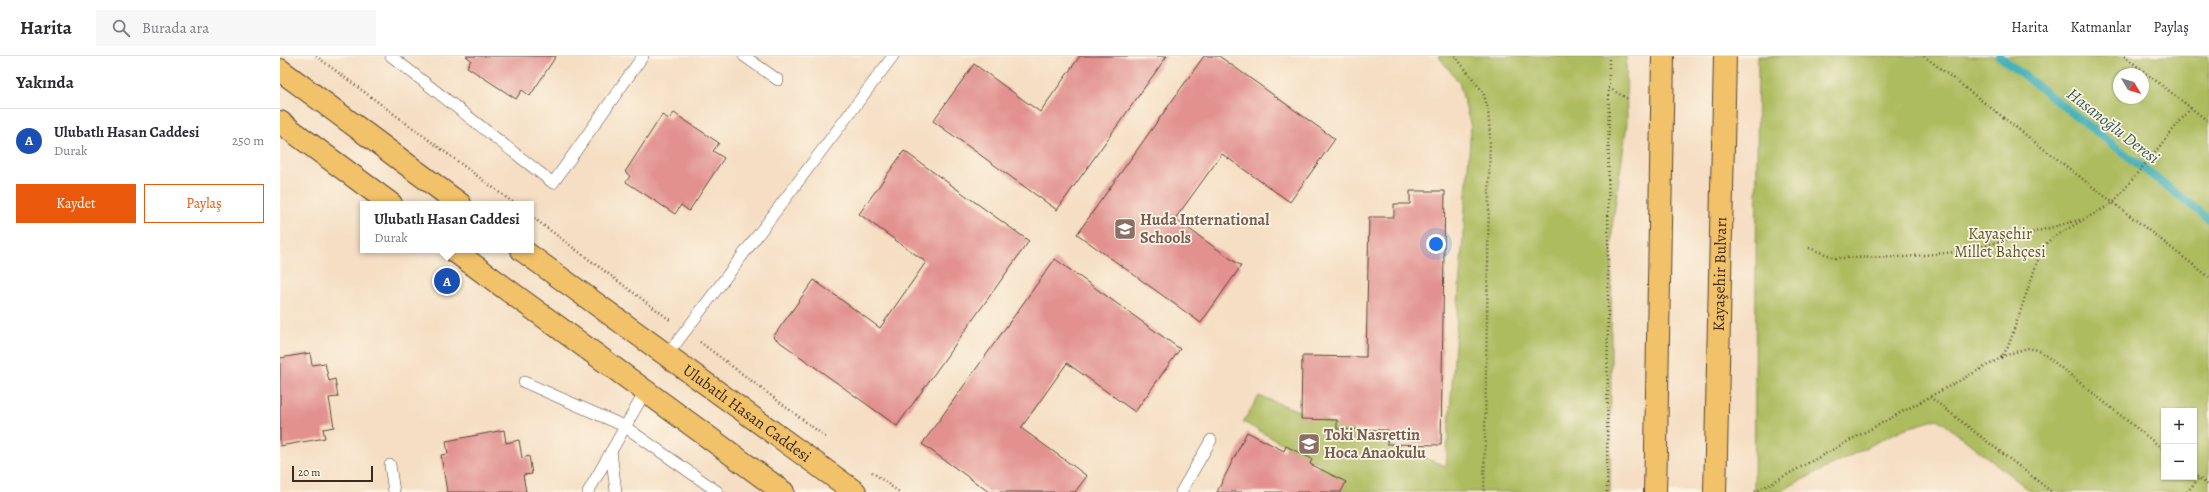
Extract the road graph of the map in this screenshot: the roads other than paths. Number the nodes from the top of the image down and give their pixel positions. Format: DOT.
graph roads {
  1 [pos="390,56"];
  2 [pos="643,56"];
  3 [pos="744,56"];
  4 [pos="893,56"];
  5 [pos="1664,56"];
  6 [pos="1725,56"];
  7 [pos="280,70"];
  8 [pos="778,80"];
  9 [pos="280,122"];
  10 [pos="387,201"];
  11 [pos="456,201"];
  12 [pos="457,253"];
  13 [pos="526,253"];
  14 [pos="668,354"];
  15 [pos="524,382"];
  16 [pos="646,390"];
  17 [pos="624,426"];
  18 [pos="1211,440"];
  19 [pos="611,451"];
  20 [pos="390,465"];
  21 [pos="394,492"];
  22 [pos="588,492"];
  23 [pos="616,492"];
  24 [pos="718,492"];
  25 [pos="783,492"];
  26 [pos="856,492"];
  27 [pos="1181,492"];
  28 [pos="1655,492"];
  29 [pos="1715,492"];
  1 -- 2 [label="lane"];
  3 -- 8 [label="lane"];
  4 -- 14 [label="lane"];
  5 -- 28 [label="main road, bridge"];
  6 -- 29 [label="main road, Kayaşehir Bulvarı, bridge"];
  7 -- 11 [label="main road"];
  9 -- 10 [label="main road"];
  12 -- 16 [label="main road"];
  13 -- 14 [label="main road, Ulubatlı Hasan Caddesi"];
  14 -- 26 [label="main road, Ulubatlı Hasan Caddesi"];
  15 -- 17 [label="lane"];
  16 -- 17 [label="lane"];
  16 -- 25 [label="main road"];
  17 -- 19 [label="lane"];
  17 -- 24 [label="lane"];
  18 -- 27 [label="lane"];
  19 -- 22 [label="lane"];
  19 -- 23 [label="lane"];
  20 -- 21 [label="lane"];
}
